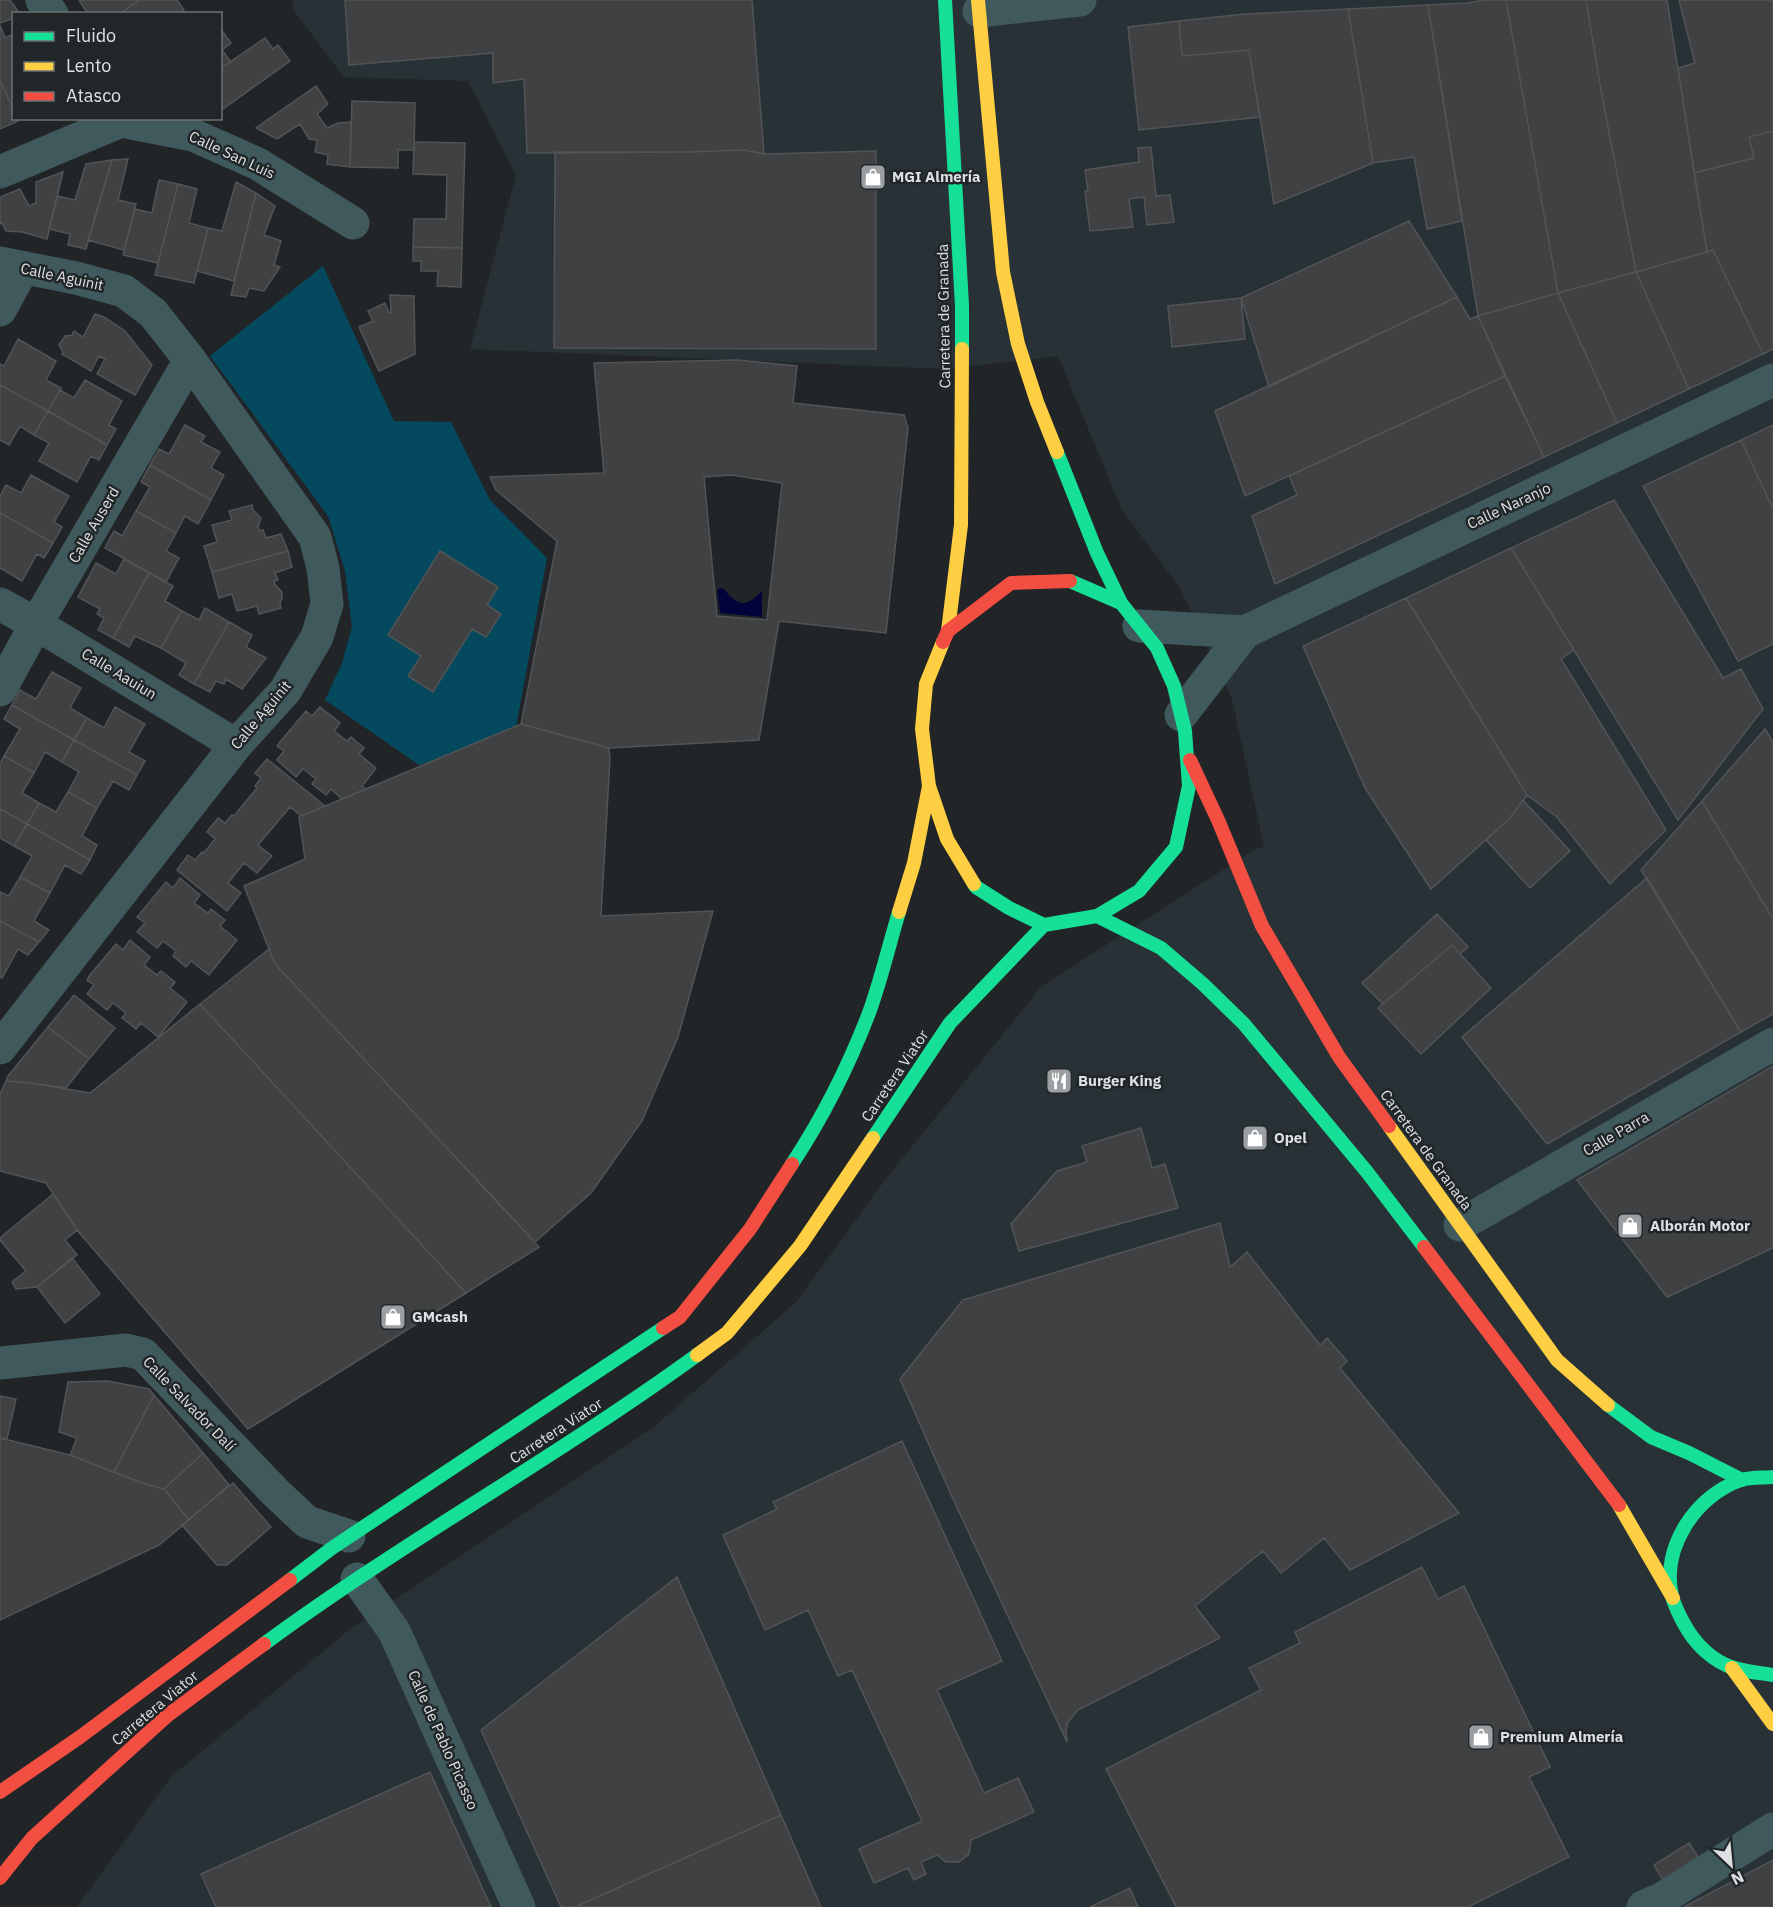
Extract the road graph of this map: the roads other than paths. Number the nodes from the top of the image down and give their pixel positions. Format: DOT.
graph roads {
  1 [pos="945,0"];
  2 [pos="1080,0"];
  3 [pos="978,5"];
  4 [pos="120,120"];
  5 [pos="0,172"];
  6 [pos="353,223"];
  7 [pos="11,265"];
  8 [pos="0,310"];
  9 [pos="190,360"];
  10 [pos="1773,380"];
  11 [pos="0,604"];
  12 [pos="1130,614"];
  13 [pos="36,624"];
  14 [pos="948,631"];
  15 [pos="1245,632"];
  16 [pos="0,690"];
  17 [pos="1180,715"];
  18 [pos="236,745"];
  19 [pos="1186,752"];
  20 [pos="929,786"];
  21 [pos="1097,916"];
  22 [pos="1044,925"];
  23 [pos="1773,1044"];
  24 [pos="0,1048"];
  25 [pos="1460,1225"];
  26 [pos="0,1362"];
  27 [pos="1773,1477"];
  28 [pos="1742,1480"];
  29 [pos="349,1536"];
  30 [pos="357,1579"];
  31 [pos="1673,1598"];
  32 [pos="1732,1668"];
  33 [pos="1773,1675"];
  34 [pos="1773,1724"];
  35 [pos="0,1792"];
  36 [pos="1773,1829"];
  37 [pos="0,1878"];
  38 [pos="519,1907"];
  39 [pos="1643,1907"];
  1 -- 14 [label="main road, Carretera de Granada"];
  2 -- 3 [label="street"];
  3 -- 12 [label="main road"];
  4 -- 5 [label="street, Calle San Luis"];
  4 -- 6 [label="street, Calle San Luis"];
  7 -- 8 [label="street"];
  7 -- 9 [label="street, Calle Aguinit"];
  9 -- 13 [label="street, Calle Auserd"];
  9 -- 18 [label="street, Calle Aguinit"];
  10 -- 15 [label="street, Calle Naranjo"];
  11 -- 13 [label="street, Calle Aauiun"];
  12 -- 14 [label="main road"];
  12 -- 15 [label="street, Calle Naranjo"];
  12 -- 17 [label="main road"];
  13 -- 16 [label="street, Calle Auserd"];
  13 -- 18 [label="street, Calle Aauiun"];
  14 -- 20 [label="main road"];
  15 -- 17 [label="street, Calle Naranjo"];
  17 -- 19 [label="main road"];
  18 -- 24 [label="street, Calle Aguinit"];
  19 -- 21 [label="main road"];
  19 -- 25 [label="main road, Carretera de Granada"];
  20 -- 22 [label="main road"];
  20 -- 29 [label="main road, Carretera Viator"];
  21 -- 22 [label="main road"];
  21 -- 31 [label="main road"];
  22 -- 30 [label="main road, Carretera Viator"];
  23 -- 25 [label="street, Calle Parra"];
  25 -- 28 [label="main road, Carretera de Granada"];
  26 -- 29 [label="street, Calle Salvador Dalí"];
  27 -- 28 [label="main road"];
  28 -- 31 [label="main road"];
  29 -- 35 [label="main road, Carretera Viator"];
  30 -- 37 [label="main road, Carretera Viator"];
  30 -- 38 [label="street, Calle de Pablo Picasso"];
  31 -- 32 [label="main road"];
  32 -- 33 [label="main road"];
  32 -- 34 [label="main road"];
  36 -- 39 [label="street"];
}
